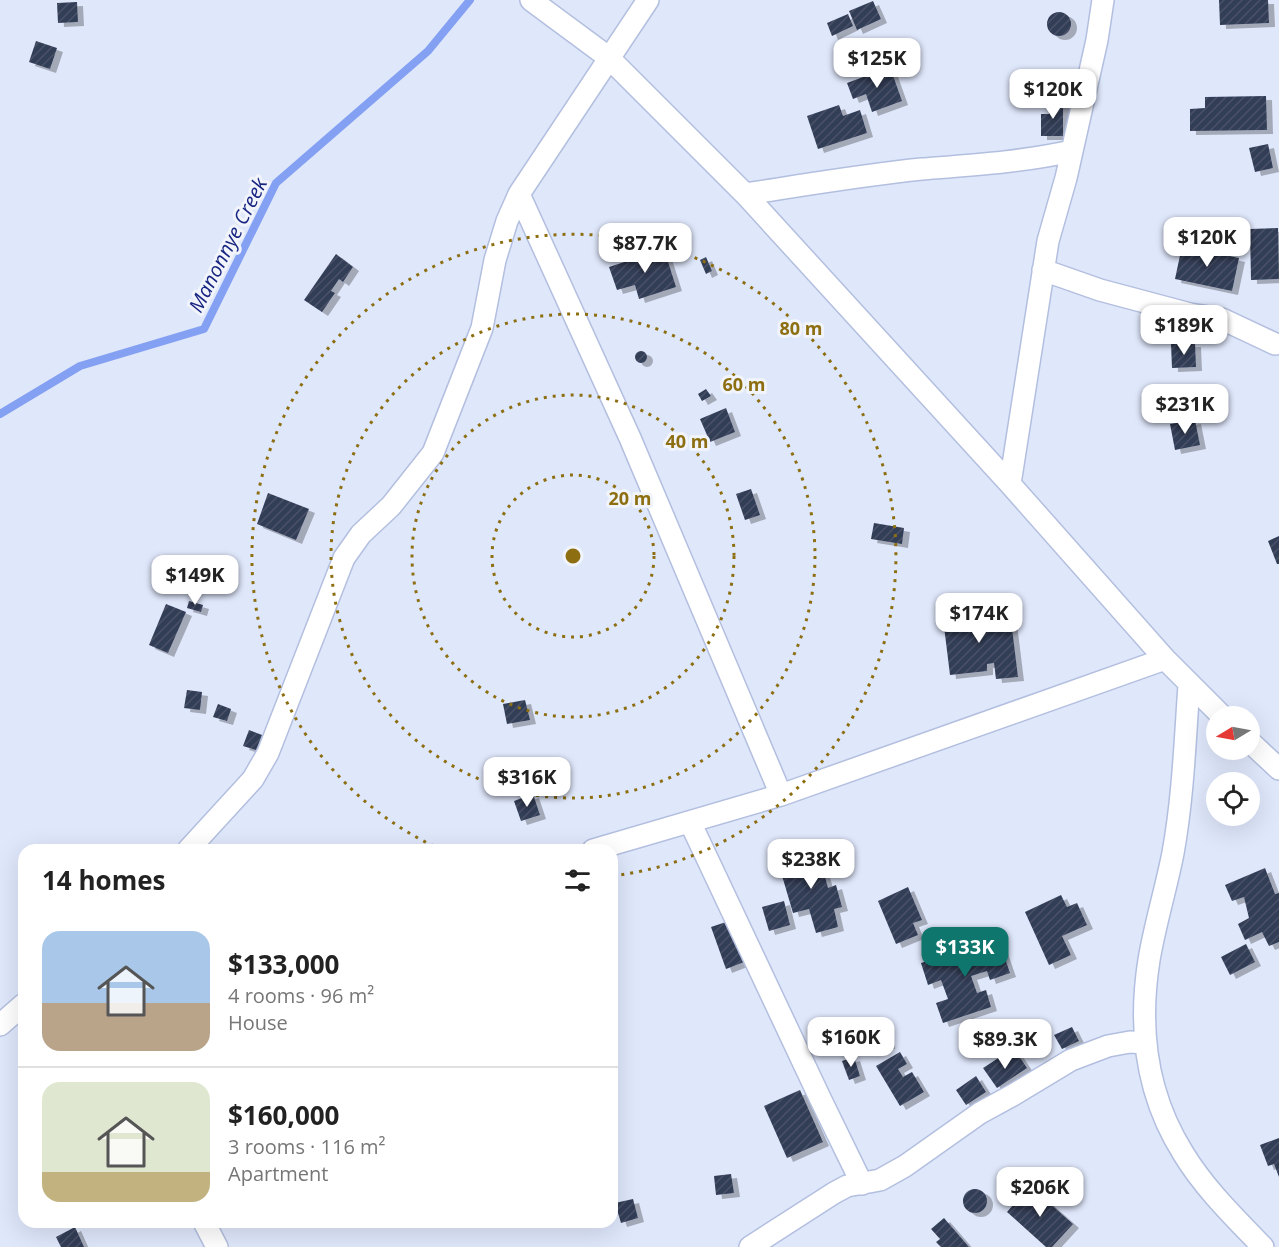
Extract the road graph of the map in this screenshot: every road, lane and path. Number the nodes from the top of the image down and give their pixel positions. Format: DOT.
graph roads {
  1 [pos="531,0"];
  2 [pos="648,0"];
  3 [pos="1103,0"];
  4 [pos="608,57"];
  5 [pos="1072,151"];
  6 [pos="519,194"];
  7 [pos="745,194"];
  8 [pos="1043,270"];
  9 [pos="1275,344"];
  10 [pos="1010,484"];
  11 [pos="1165,659"];
  12 [pos="1189,686"];
  13 [pos="1211,706"];
  14 [pos="1260,751"];
  15 [pos="1279,769"];
  16 [pos="781,795"];
  17 [pos="690,822"];
  18 [pos="193,844"];
  19 [pos="614,844"];
  20 [pos="18,1009"];
  21 [pos="0,1025"];
  22 [pos="1145,1043"];
  23 [pos="862,1184"];
  24 [pos="750,1247"];
  25 [pos="1263,1247"];
  1 -- 4 [label="street"];
  2 -- 4 [label="street"];
  3 -- 5 [label="street"];
  4 -- 6 [label="street"];
  4 -- 7 [label="street"];
  5 -- 7 [label="street"];
  5 -- 8 [label="street"];
  6 -- 16 [label="street"];
  6 -- 18 [label="street"];
  7 -- 10 [label="street"];
  8 -- 9 [label="street"];
  8 -- 10 [label="street"];
  10 -- 11 [label="street"];
  11 -- 12 [label="street"];
  11 -- 16 [label="street"];
  12 -- 13 [label="street"];
  12 -- 22 [label="street"];
  14 -- 15 [label="street"];
  16 -- 17 [label="street"];
  17 -- 19 [label="street"];
  17 -- 23 [label="street"];
  20 -- 21 [label="street"];
  22 -- 23 [label="street"];
  22 -- 25 [label="street"];
  23 -- 24 [label="street"];
}
